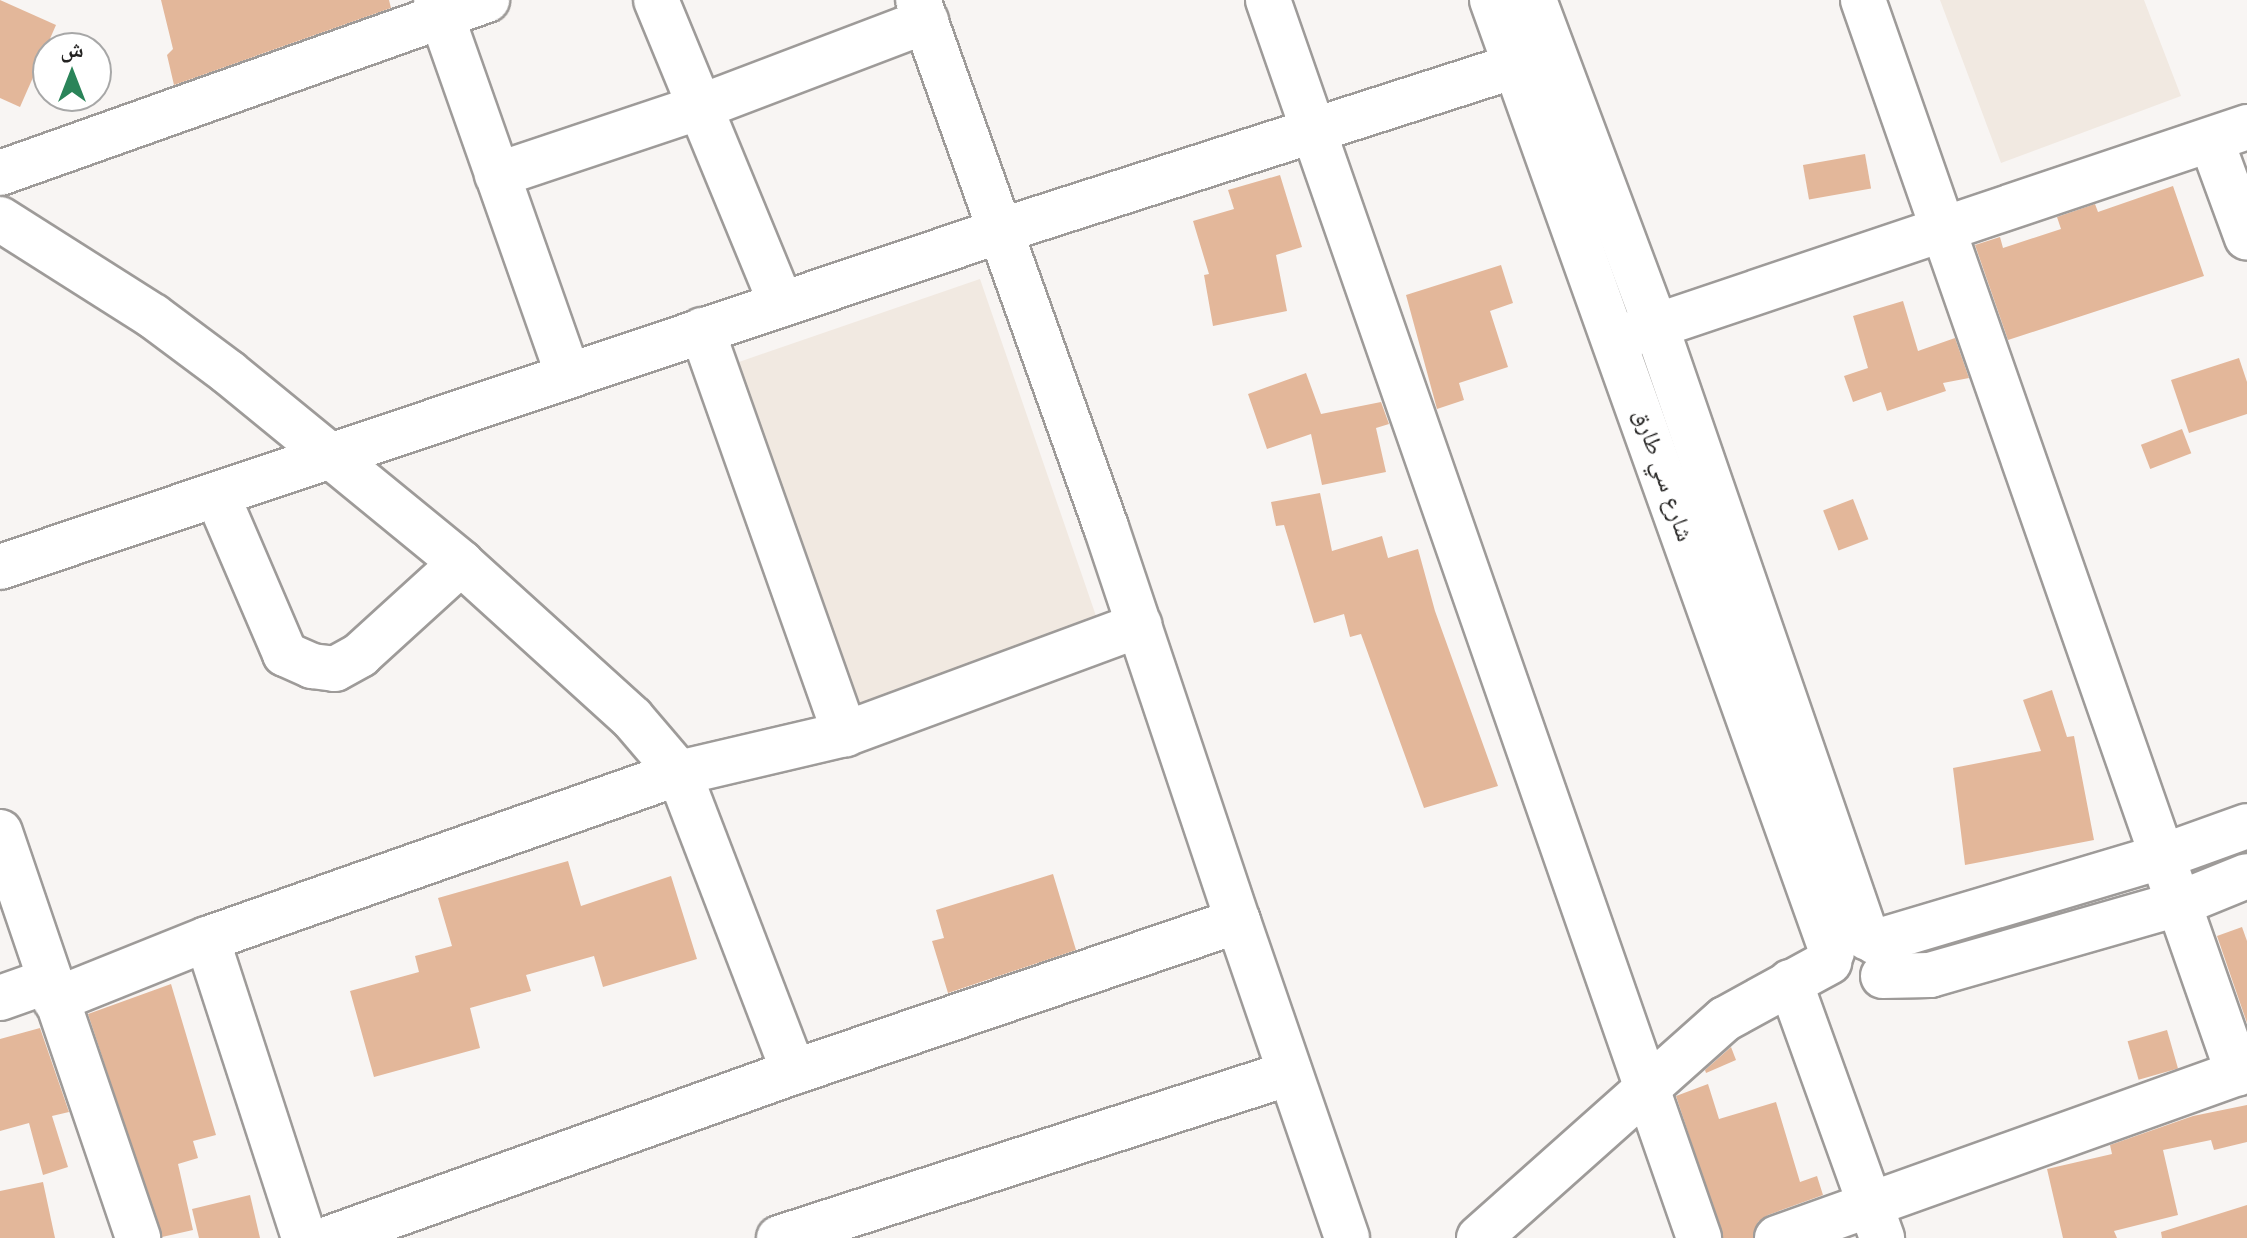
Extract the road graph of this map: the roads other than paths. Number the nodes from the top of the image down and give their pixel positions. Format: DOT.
graph roads {
  1 [pos="487,0"];
  2 [pos="656,0"];
  3 [pos="1268,0"];
  4 [pos="1492,0"];
  5 [pos="1534,0"];
  6 [pos="1863,0"];
  7 [pos="439,9"];
  8 [pos="922,10"];
  9 [pos="1534,60"];
  10 [pos="700,107"];
  11 [pos="1314,130"];
  12 [pos="2229,134"];
  13 [pos="0,173"];
  14 [pos="497,175"];
  15 [pos="0,219"];
  16 [pos="1943,227"];
  17 [pos="1003,230"];
  18 [pos="2247,238"];
  19 [pos="781,304"];
  20 [pos="702,330"];
  21 [pos="1636,332"];
  22 [pos="568,375"];
  23 [pos="330,457"];
  24 [pos="217,495"];
  25 [pos="461,563"];
  26 [pos="0,567"];
  27 [pos="1139,625"];
  28 [pos="845,734"];
  29 [pos="679,773"];
  30 [pos="2247,826"];
  31 [pos="0,832"];
  32 [pos="2161,857"];
  33 [pos="2247,876"];
  34 [pos="2178,904"];
  35 [pos="1238,921"];
  36 [pos="207,939"];
  37 [pos="1857,954"];
  38 [pos="1790,982"];
  39 [pos="51,990"];
  40 [pos="0,998"];
  41 [pos="2243,1071"];
  42 [pos="794,1072"];
  43 [pos="1290,1073"];
  44 [pos="1645,1090"];
  45 [pos="1876,1221"];
  46 [pos="138,1238"];
  47 [pos="304,1238"];
  48 [pos="330,1238"];
  49 [pos="779,1238"];
  50 [pos="1347,1238"];
  51 [pos="1479,1238"];
  52 [pos="1699,1238"];
  53 [pos="1777,1238"];
  1 -- 7 [label="street"];
  2 -- 10 [label="street"];
  3 -- 11 [label="street"];
  4 -- 9 [label="street, شارع سي طارق"];
  5 -- 9 [label="street, شارع سي طارق"];
  6 -- 16 [label="street"];
  7 -- 13 [label="street"];
  7 -- 14 [label="street"];
  8 -- 10 [label="street"];
  8 -- 17 [label="street"];
  9 -- 11 [label="street"];
  9 -- 21 [label="street, شارع سي طارق"];
  10 -- 14 [label="street"];
  10 -- 19 [label="street"];
  11 -- 17 [label="street"];
  11 -- 44 [label="street"];
  12 -- 16 [label="street"];
  12 -- 18 [label="street"];
  14 -- 22 [label="street"];
  15 -- 23 [label="street"];
  16 -- 21 [label="street"];
  16 -- 32 [label="street"];
  17 -- 19 [label="street"];
  17 -- 27 [label="street"];
  19 -- 20 [label="street"];
  20 -- 22 [label="street"];
  20 -- 28 [label="street"];
  21 -- 37 [label="street, شارع سي طارق"];
  22 -- 23 [label="street"];
  23 -- 24 [label="street"];
  23 -- 25 [label="street"];
  24 -- 25 [label="street"];
  24 -- 26 [label="street"];
  25 -- 29 [label="street"];
  27 -- 28 [label="street"];
  27 -- 35 [label="street"];
  28 -- 29 [label="street"];
  29 -- 36 [label="street"];
  29 -- 42 [label="street"];
  30 -- 32 [label="street"];
  31 -- 39 [label="street"];
  32 -- 34 [label="street"];
  32 -- 37 [label="street"];
  33 -- 34 [label="street"];
  34 -- 37 [label="street"];
  34 -- 41 [label="street"];
  35 -- 42 [label="street"];
  35 -- 43 [label="street"];
  36 -- 39 [label="street"];
  36 -- 47 [label="street"];
  37 -- 38 [label="street"];
  38 -- 44 [label="street"];
  38 -- 45 [label="street"];
  39 -- 40 [label="street"];
  39 -- 46 [label="street"];
  41 -- 45 [label="street"];
  42 -- 48 [label="street"];
  43 -- 49 [label="street"];
  43 -- 50 [label="street"];
  44 -- 51 [label="street"];
  44 -- 52 [label="street"];
  45 -- 53 [label="street"];
}
